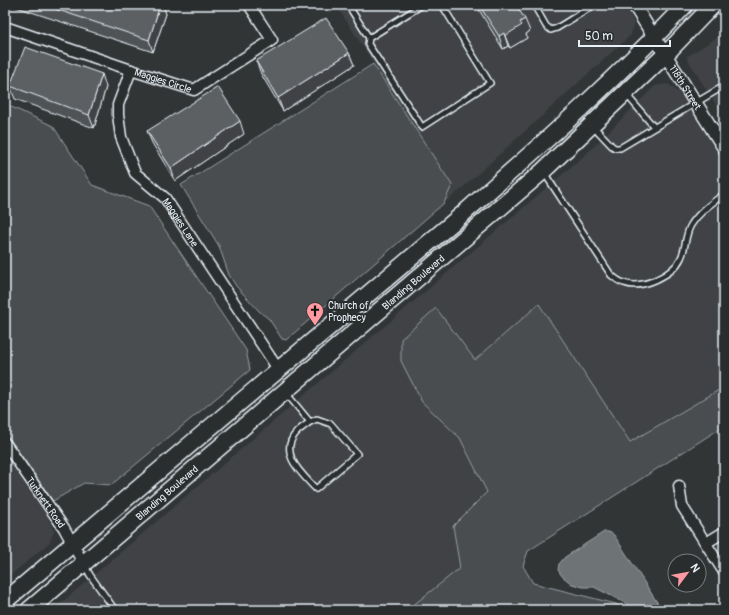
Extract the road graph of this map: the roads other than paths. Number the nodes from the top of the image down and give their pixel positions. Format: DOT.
graph roads {
  1 [pos="249,5"];
  2 [pos="348,5"];
  3 [pos="422,5"];
  4 [pos="442,5"];
  5 [pos="534,5"];
  6 [pos="594,5"];
  7 [pos="634,5"];
  8 [pos="685,5"];
  9 [pos="713,5"];
  10 [pos="5,27"];
  11 [pos="368,38"];
  12 [pos="654,38"];
  13 [pos="665,54"];
  14 [pos="131,70"];
  15 [pos="724,86"];
  16 [pos="625,94"];
  17 [pos="696,103"];
  18 [pos="592,126"];
  19 [pos="654,127"];
  20 [pos="724,148"];
  21 [pos="543,171"];
  22 [pos="724,194"];
  23 [pos="464,213"];
  24 [pos="478,228"];
  25 [pos="317,337"];
  26 [pos="278,369"];
  27 [pos="285,392"];
  28 [pos="310,422"];
  29 [pos="245,426"];
  30 [pos="5,443"];
  31 [pos="679,486"];
  32 [pos="724,532"];
  33 [pos="74,544"];
  34 [pos="706,544"];
  35 [pos="83,563"];
  36 [pos="724,572"];
  37 [pos="5,601"];
  38 [pos="30,610"];
  39 [pos="115,610"];
  1 -- 14 [label="street, Maggies Circle"];
  2 -- 11 [label="lane"];
  3 -- 11 [label="lane"];
  4 -- 11 [label="lane"];
  5 -- 6 [label="lane"];
  7 -- 12 [label="street, 118th Street"];
  8 -- 12 [label="main road, Blanding Boulevard"];
  9 -- 13 [label="main road, Blanding Boulevard"];
  10 -- 14 [label="street, Maggies Circle"];
  12 -- 13 [label="street, 118th Street"];
  12 -- 23 [label="main road, Blanding Boulevard"];
  13 -- 16 [label="main road, Blanding Boulevard"];
  13 -- 17 [label="street, 118th Street"];
  14 -- 26 [label="street, Maggies Lane"];
  15 -- 17 [label="lane"];
  16 -- 18 [label="main road, Blanding Boulevard"];
  16 -- 19 [label="lane"];
  17 -- 19 [label="lane"];
  17 -- 20 [label="street, 118th Street"];
  18 -- 19 [label="lane"];
  18 -- 21 [label="main road, Blanding Boulevard"];
  21 -- 22 [label="lane"];
  21 -- 24 [label="main road, Blanding Boulevard"];
  23 -- 24 [label="street"];
  23 -- 25 [label="main road, Blanding Boulevard"];
  24 -- 27 [label="main road, Blanding Boulevard"];
  25 -- 26 [label="main road, Blanding Boulevard"];
  25 -- 27 [label="main road"];
  26 -- 29 [label="main road"];
  26 -- 33 [label="main road, Blanding Boulevard"];
  27 -- 28 [label="lane"];
  27 -- 29 [label="main road, Blanding Boulevard"];
  28 -- 28 [label="lane"];
  29 -- 35 [label="main road, Blanding Boulevard"];
  30 -- 33 [label="street, Turknett Road"];
  31 -- 34 [label="street"];
  32 -- 34 [label="street"];
  33 -- 35 [label="street, Turknett Road"];
  33 -- 37 [label="main road, Blanding Boulevard"];
  34 -- 36 [label="street"];
  35 -- 38 [label="main road, Blanding Boulevard"];
  35 -- 39 [label="lane"];
}
